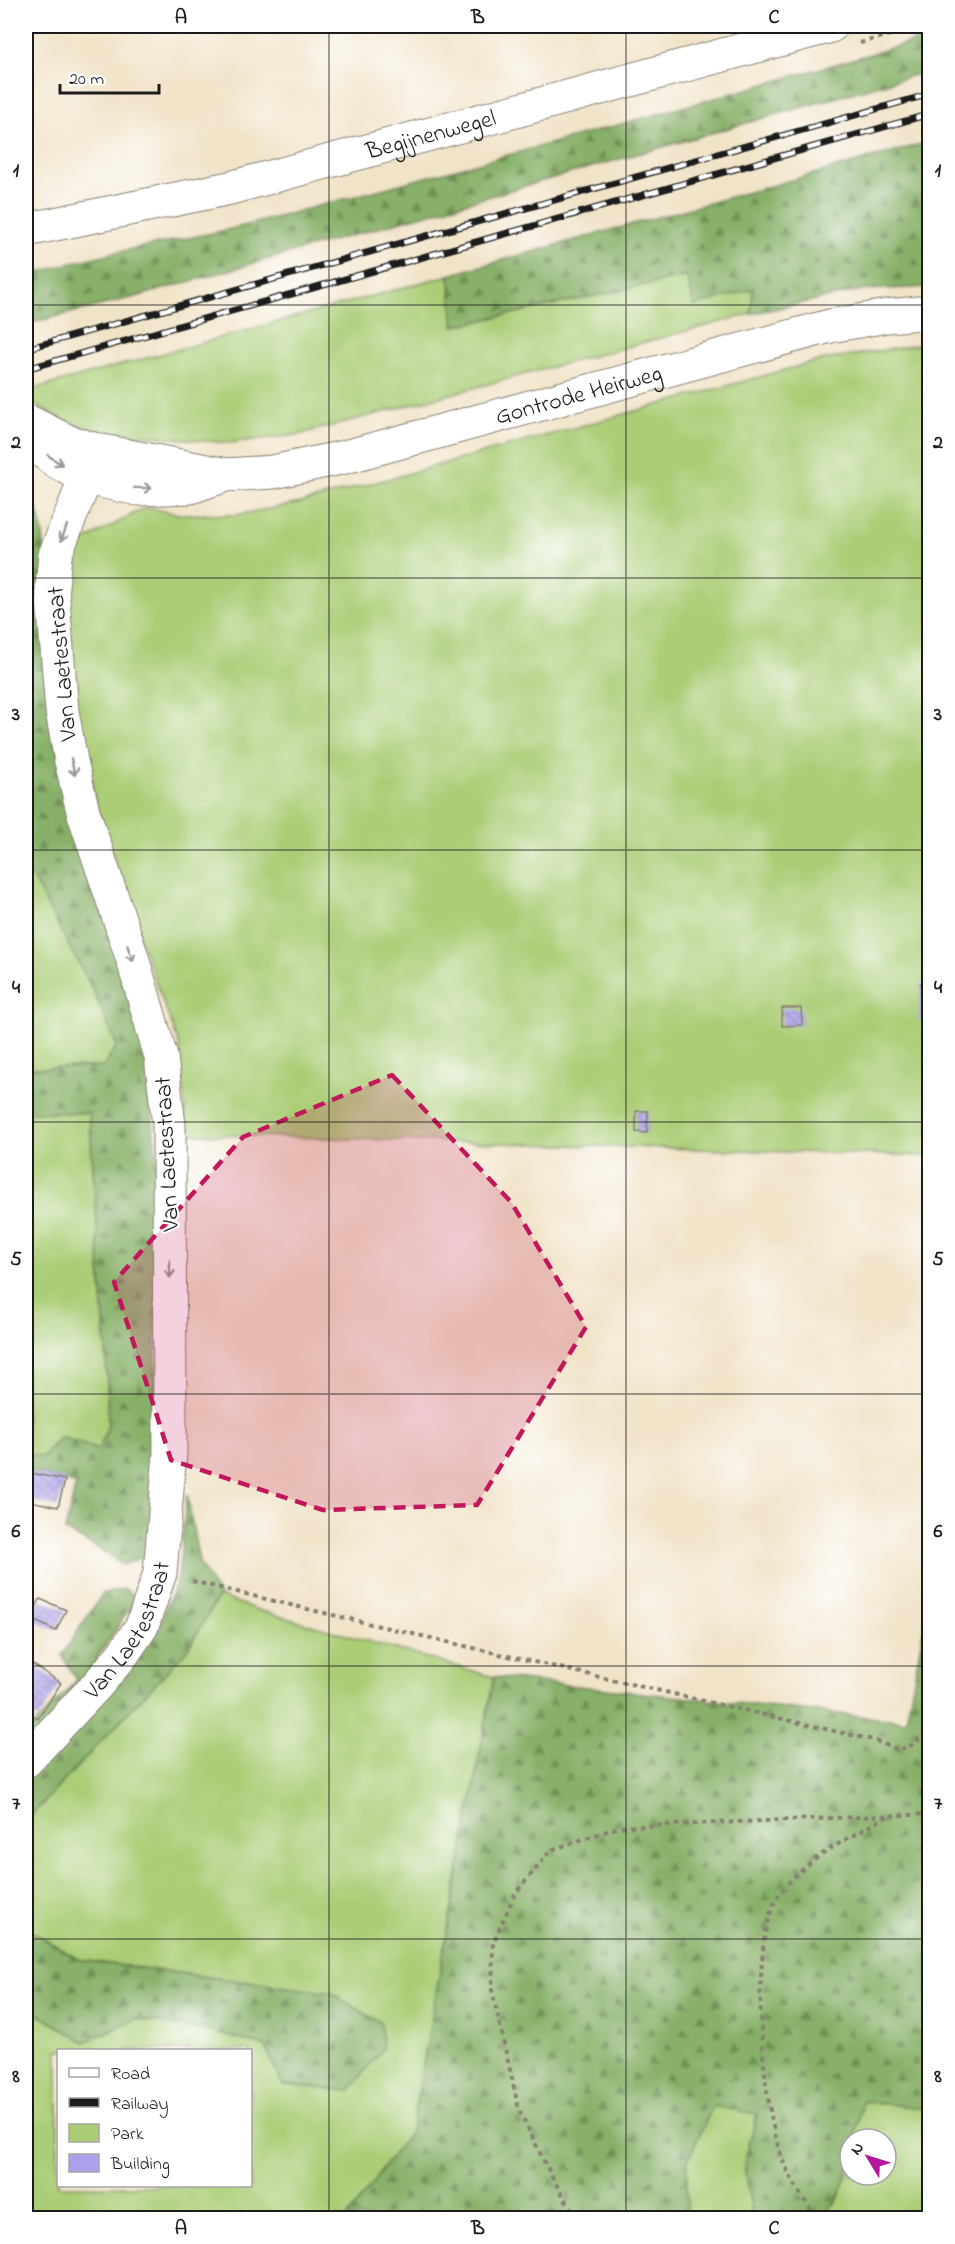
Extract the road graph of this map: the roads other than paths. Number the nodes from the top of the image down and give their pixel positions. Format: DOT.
graph roads {
  1 [pos="831,26"];
  2 [pos="26,230"];
  3 [pos="930,312"];
  4 [pos="26,420"];
  5 [pos="26,438"];
  6 [pos="91,464"];
  7 [pos="26,1761"];
  1 -- 2 [label="street, Begijnenwegel"];
  3 -- 6 [label="street, Gontrode Heirweg"];
  4 -- 6 [label="street, Gontrode Heirweg"];
  5 -- 6 [label="street, Gontrode Heirweg, one-way"];
  6 -- 7 [label="street, Van Laetestraat, one-way"];
}
